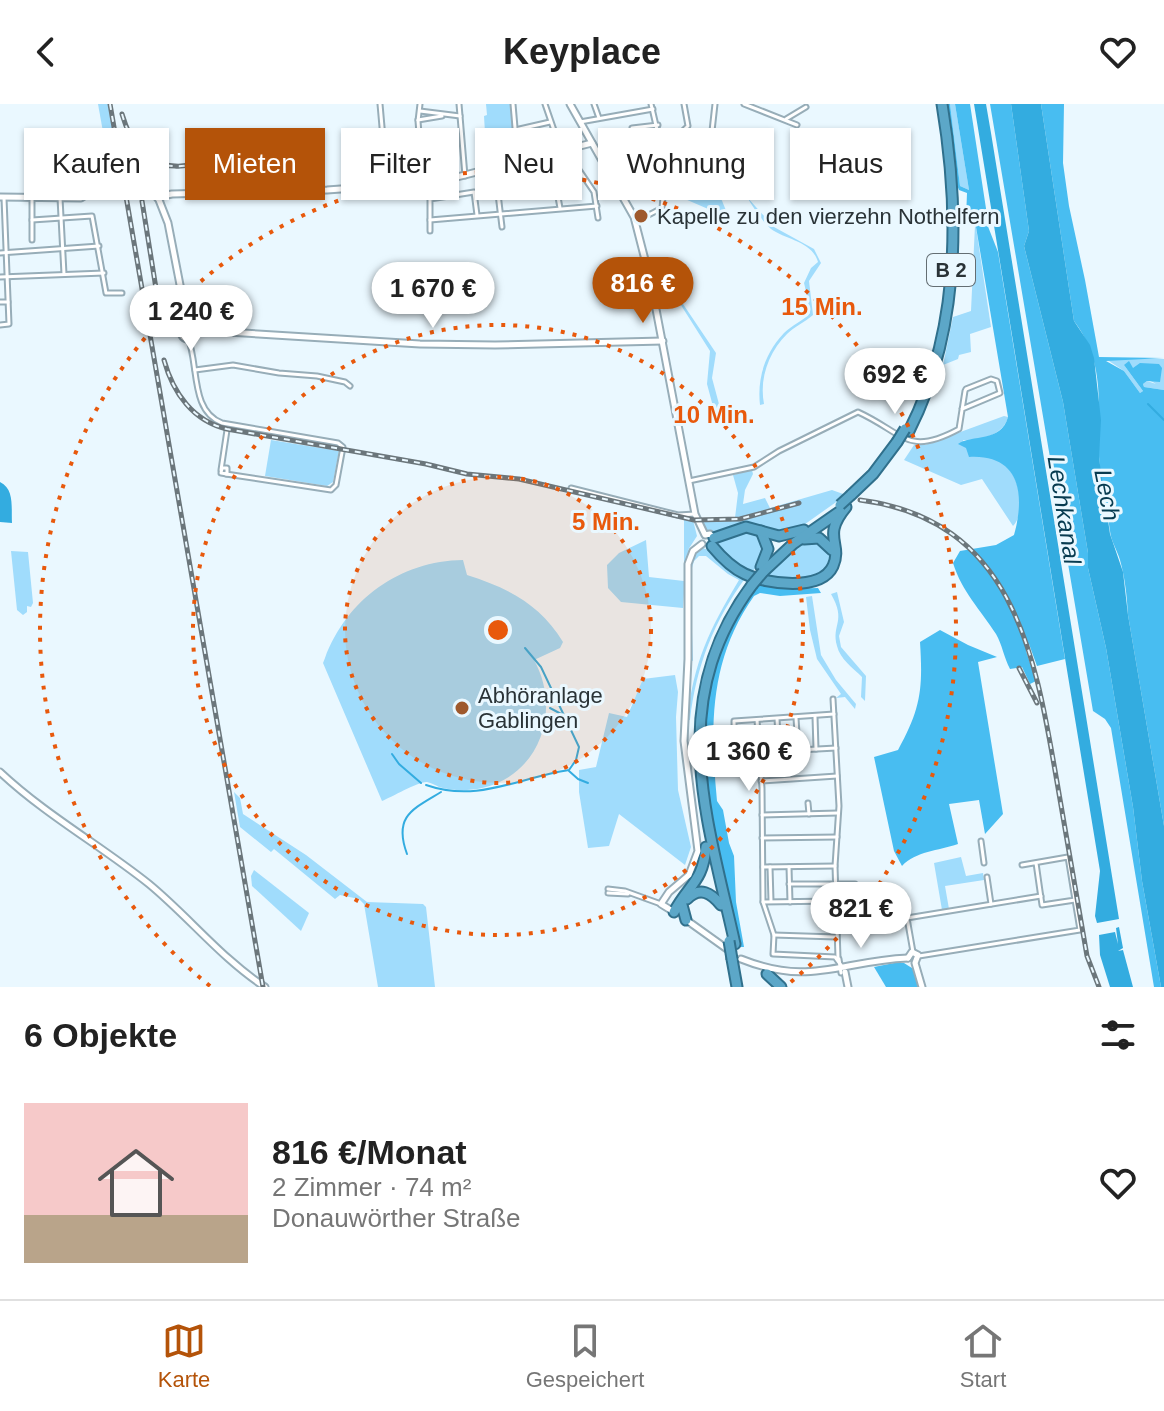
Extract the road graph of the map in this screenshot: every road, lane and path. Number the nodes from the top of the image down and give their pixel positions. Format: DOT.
graph roads {
  1 [pos="380,104"];
  2 [pos="420,104"];
  3 [pos="459,104"];
  4 [pos="513,104"];
  5 [pos="545,104"];
  6 [pos="570,104"];
  7 [pos="594,104"];
  8 [pos="684,104"];
  9 [pos="715,104"];
  10 [pos="744,104"];
  11 [pos="940,104"];
  12 [pos="652,106"];
  13 [pos="806,107"];
  14 [pos="420,111"];
  15 [pos="443,116"];
  16 [pos="460,116"];
  17 [pos="599,118"];
  18 [pos="786,119"];
  19 [pos="418,120"];
  20 [pos="550,122"];
  21 [pos="580,122"];
  22 [pos="658,125"];
  23 [pos="797,125"];
  24 [pos="382,128"];
  25 [pos="419,128"];
  26 [pos="515,128"];
  27 [pos="524,128"];
  28 [pos="553,128"];
  29 [pos="632,128"];
  30 [pos="658,128"];
  31 [pos="686,128"];
  32 [pos="712,128"];
  33 [pos="592,143"];
  34 [pos="582,146"];
  35 [pos="598,152"];
  36 [pos="582,173"];
  37 [pos="475,174"];
  38 [pos="465,177"];
  39 [pos="459,178"];
  40 [pos="341,188"];
  41 [pos="169,192"];
  42 [pos="2,197"];
  43 [pos="24,198"];
  44 [pos="32,200"];
  45 [pos="60,200"];
  46 [pos="158,200"];
  47 [pos="499,200"];
  48 [pos="559,200"];
  49 [pos="624,200"];
  50 [pos="663,200"];
  51 [pos="597,206"];
  52 [pos="560,208"];
  53 [pos="501,215"];
  54 [pos="477,217"];
  55 [pos="598,218"];
  56 [pos="61,219"];
  57 [pos="32,220"];
  58 [pos="430,220"];
  59 [pos="634,223"];
  60 [pos="502,227"];
  61 [pos="2,228"];
  62 [pos="430,231"];
  63 [pos="32,240"];
  64 [pos="99,246"];
  65 [pos="63,249"];
  66 [pos="3,252"];
  67 [pos="104,273"];
  68 [pos="64,275"];
  69 [pos="0,277"];
  70 [pos="7,277"];
  71 [pos="122,293"];
  72 [pos="0,302"];
  73 [pos="8,302"];
  74 [pos="655,303"];
  75 [pos="0,325"];
  76 [pos="187,326"];
  77 [pos="659,328"];
  78 [pos="192,335"];
  79 [pos="662,340"];
  80 [pos="650,342"];
  81 [pos="195,370"];
  82 [pos="350,386"];
  83 [pos="962,409"];
  84 [pos="227,430"];
  85 [pos="223,457"];
  86 [pos="227,471"];
  87 [pos="689,481"];
  88 [pos="571,488"];
  89 [pos="849,501"];
  90 [pos="695,514"];
  91 [pos="804,530"];
  92 [pos="761,531"];
  93 [pos="708,541"];
  94 [pos="797,541"];
  95 [pos="834,555"];
  96 [pos="761,570"];
  97 [pos="749,584"];
  98 [pos="833,699"];
  99 [pos="834,714"];
  100 [pos="815,716"];
  101 [pos="796,717"];
  102 [pos="777,718"];
  103 [pos="757,720"];
  104 [pos="758,735"];
  105 [pos="734,737"];
  106 [pos="836,748"];
  107 [pos="816,749"];
  108 [pos="798,750"];
  109 [pos="779,751"];
  110 [pos="760,752"];
  111 [pos="760,764"];
  112 [pos="0,772"];
  113 [pos="838,776"];
  114 [pos="761,781"];
  115 [pos="808,803"];
  116 [pos="839,813"];
  117 [pos="809,814"];
  118 [pos="762,815"];
  119 [pos="837,837"];
  120 [pos="762,838"];
  121 [pos="981,841"];
  122 [pos="706,847"];
  123 [pos="984,863"];
  124 [pos="1036,863"];
  125 [pos="1022,865"];
  126 [pos="835,866"];
  127 [pos="763,867"];
  128 [pos="770,867"];
  129 [pos="789,867"];
  130 [pos="987,877"];
  131 [pos="835,883"];
  132 [pos="789,884"];
  133 [pos="855,884"];
  134 [pos="763,890"];
  135 [pos="770,890"];
  136 [pos="608,891"];
  137 [pos="1041,896"];
  138 [pos="1075,900"];
  139 [pos="771,901"];
  140 [pos="836,901"];
  141 [pos="763,902"];
  142 [pos="790,902"];
  143 [pos="661,904"];
  144 [pos="991,904"];
  145 [pos="721,905"];
  146 [pos="678,909"];
  147 [pos="686,920"];
  148 [pos="774,935"];
  149 [pos="836,937"];
  150 [pos="730,945"];
  151 [pos="914,957"];
  152 [pos="839,959"];
  153 [pos="737,960"];
  154 [pos="843,973"];
  155 [pos="767,974"];
  156 [pos="830,977"];
  157 [pos="783,985"];
  158 [pos="265,987"];
  159 [pos="739,987"];
  160 [pos="848,987"];
  161 [pos="922,987"];
  1 -- 24 [label="street"];
  2 -- 14 [label="street"];
  3 -- 16 [label="street"];
  4 -- 26 [label="street"];
  5 -- 20 [label="street"];
  6 -- 21 [label="street"];
  7 -- 17 [label="street"];
  8 -- 31 [label="street"];
  9 -- 32 [label="street"];
  10 -- 18 [label="street"];
  11 -- 89 [label="highway, B 2, bridge"];
  12 -- 17 [label="street"];
  12 -- 22 [label="street"];
  13 -- 18 [label="street"];
  14 -- 15 [label="street"];
  14 -- 19 [label="street"];
  15 -- 16 [label="street"];
  15 -- 19 [label="street"];
  16 -- 38 [label="street"];
  17 -- 21 [label="street"];
  18 -- 23 [label="street"];
  19 -- 25 [label="street"];
  20 -- 27 [label="street"];
  20 -- 28 [label="street"];
  21 -- 33 [label="street"];
  22 -- 29 [label="street"];
  22 -- 30 [label="street"];
  33 -- 34 [label="street"];
  33 -- 35 [label="street"];
  36 -- 51 [label="street"];
  37 -- 38 [label="street"];
  38 -- 39 [label="street"];
  40 -- 41 [label="street"];
  42 -- 43 [label="street"];
  42 -- 61 [label="street"];
  44 -- 57 [label="street"];
  45 -- 56 [label="street"];
  46 -- 76 [label="street"];
  47 -- 53 [label="street"];
  48 -- 52 [label="street"];
  49 -- 59 [label="street"];
  50 -- 59 [label="street"];
  51 -- 52 [label="street"];
  51 -- 55 [label="street"];
  52 -- 53 [label="street"];
  53 -- 54 [label="street"];
  53 -- 60 [label="street"];
  54 -- 58 [label="street"];
  54 -- 58 [label="street"];
  56 -- 57 [label="street"];
  56 -- 64 [label="street"];
  56 -- 65 [label="street"];
  57 -- 63 [label="street"];
  58 -- 62 [label="street"];
  59 -- 74 [label="street"];
  61 -- 66 [label="street"];
  64 -- 65 [label="street"];
  64 -- 67 [label="street"];
  65 -- 66 [label="street"];
  65 -- 68 [label="street"];
  66 -- 70 [label="street"];
  67 -- 68 [label="street"];
  67 -- 71 [label="street"];
  68 -- 70 [label="street"];
  69 -- 70 [label="street"];
  70 -- 73 [label="street"];
  72 -- 73 [label="street"];
  73 -- 75 [label="street"];
  74 -- 77 [label="street"];
  74 -- 79 [label="street"];
  76 -- 78 [label="street"];
  76 -- 78 [label="street"];
  77 -- 79 [label="street"];
  77 -- 80 [label="street"];
  78 -- 80 [label="street"];
  78 -- 81 [label="street"];
  79 -- 80 [label="street"];
  79 -- 87 [label="street"];
  81 -- 82 [label="street"];
  81 -- 86 [label="street"];
  83 -- 83 [label="street"];
  83 -- 87 [label="street"];
  84 -- 85 [label="street"];
  85 -- 86 [label="street"];
  85 -- 86 [label="street"];
  87 -- 90 [label="street"];
  88 -- 90 [label="street"];
  89 -- 91 [label="highway, B 2"];
  89 -- 94 [label="highway, B 2"];
  89 -- 95 [label="highway"];
  90 -- 93 [label="street"];
  91 -- 92 [label="highway"];
  91 -- 96 [label="highway, B 2"];
  92 -- 93 [label="highway"];
  92 -- 96 [label="highway"];
  93 -- 95 [label="highway"];
  93 -- 143 [label="street"];
  94 -- 95 [label="highway"];
  94 -- 96 [label="highway, B 2"];
  96 -- 97 [label="highway, B 2, bridge"];
  97 -- 122 [label="highway, B 2"];
  97 -- 150 [label="highway, B 2"];
  98 -- 99 [label="street"];
  99 -- 100 [label="street"];
  99 -- 106 [label="street"];
  100 -- 101 [label="street"];
  100 -- 107 [label="street"];
  101 -- 102 [label="street"];
  101 -- 108 [label="street"];
  102 -- 103 [label="street"];
  102 -- 109 [label="street"];
  103 -- 104 [label="street"];
  103 -- 105 [label="street"];
  104 -- 105 [label="street"];
  104 -- 110 [label="street"];
  105 -- 111 [label="street"];
  106 -- 107 [label="street"];
  106 -- 113 [label="street"];
  107 -- 108 [label="street"];
  108 -- 109 [label="street"];
  109 -- 110 [label="street"];
  110 -- 111 [label="street"];
  111 -- 114 [label="street"];
  112 -- 158 [label="street"];
  113 -- 114 [label="street"];
  113 -- 116 [label="street"];
  114 -- 118 [label="street"];
  115 -- 117 [label="street"];
  116 -- 117 [label="street"];
  116 -- 119 [label="street"];
  117 -- 118 [label="street"];
  118 -- 120 [label="street"];
  119 -- 120 [label="street"];
  119 -- 126 [label="street"];
  120 -- 127 [label="street"];
  121 -- 123 [label="street"];
  122 -- 145 [label="highway, B 2"];
  122 -- 146 [label="highway, B 2"];
  124 -- 125 [label="street"];
  124 -- 137 [label="street"];
  124 -- 138 [label="street"];
  126 -- 129 [label="street"];
  126 -- 131 [label="street"];
  127 -- 128 [label="street"];
  127 -- 134 [label="street"];
  128 -- 129 [label="street"];
  128 -- 135 [label="street"];
  129 -- 132 [label="street"];
  130 -- 144 [label="street"];
  131 -- 132 [label="street"];
  131 -- 133 [label="street"];
  131 -- 140 [label="street"];
  132 -- 142 [label="street"];
  134 -- 135 [label="street"];
  134 -- 141 [label="street"];
  135 -- 139 [label="street"];
  136 -- 143 [label="street"];
  137 -- 138 [label="street"];
  137 -- 144 [label="street"];
  138 -- 151 [label="street"];
  139 -- 141 [label="street"];
  139 -- 142 [label="street"];
  140 -- 142 [label="street"];
  140 -- 149 [label="street"];
  141 -- 148 [label="street"];
  143 -- 146 [label="street"];
  144 -- 151 [label="street"];
  145 -- 146 [label="highway"];
  145 -- 150 [label="highway, B 2"];
  146 -- 147 [label="highway"];
  147 -- 150 [label="street"];
  148 -- 149 [label="street"];
  148 -- 152 [label="street"];
  149 -- 152 [label="street"];
  150 -- 153 [label="highway, B 2, bridge"];
  151 -- 154 [label="street"];
  151 -- 161 [label="street"];
  152 -- 154 [label="street"];
  153 -- 155 [label="street"];
  153 -- 159 [label="highway, B 2"];
  154 -- 156 [label="street"];
  154 -- 160 [label="street"];
  155 -- 157 [label="highway"];
}
